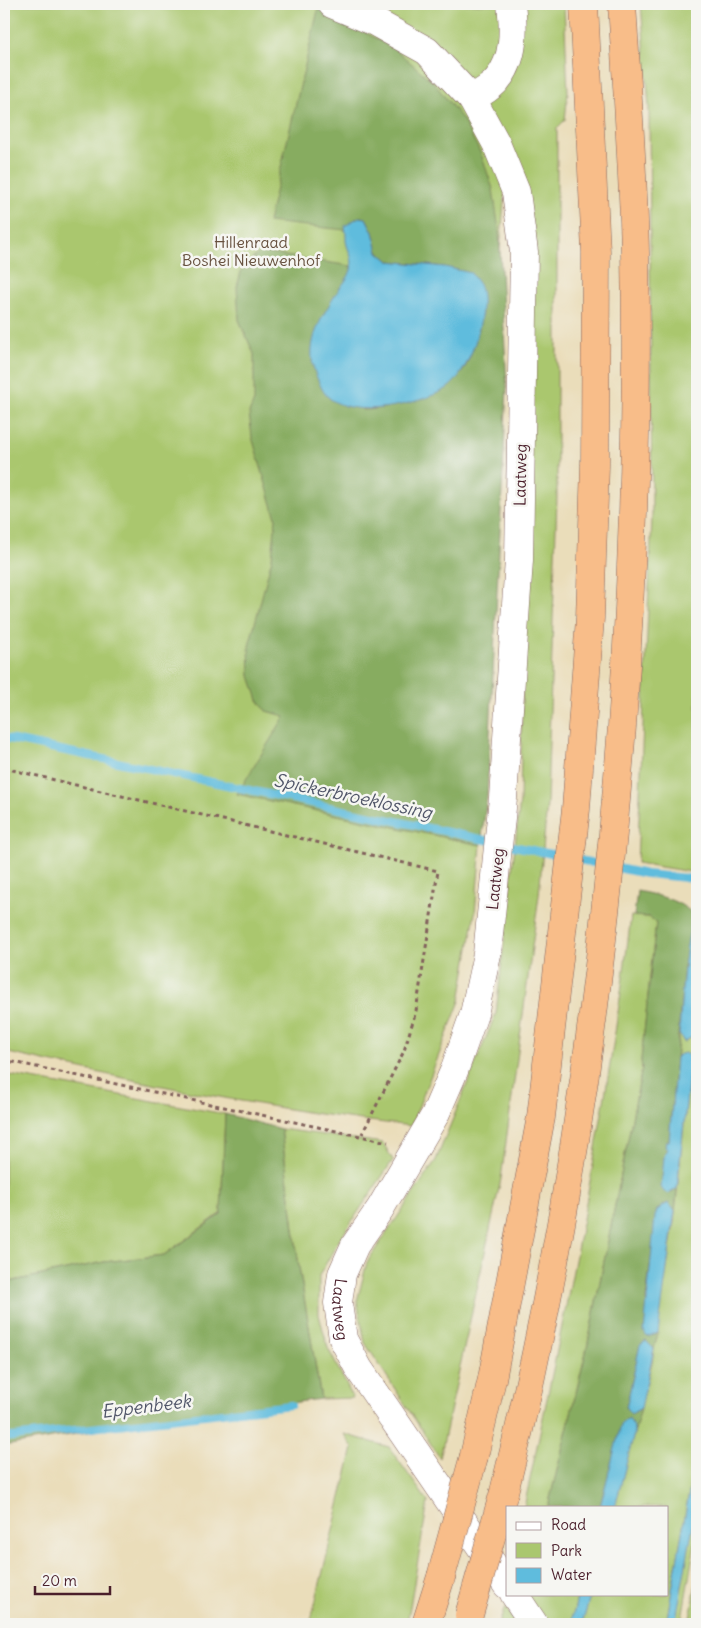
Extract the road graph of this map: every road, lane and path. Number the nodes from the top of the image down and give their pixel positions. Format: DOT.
graph roads {
  1 [pos="332,4"];
  2 [pos="512,4"];
  3 [pos="584,4"];
  4 [pos="622,4"];
  5 [pos="472,99"];
  6 [pos="4,768"];
  7 [pos="4,1060"];
  8 [pos="362,1134"];
  9 [pos="413,1154"];
  10 [pos="506,1584"];
  11 [pos="515,1596"];
  12 [pos="467,1620"];
  13 [pos="426,1624"];
  14 [pos="534,1624"];
  1 -- 5 [label="street, Laatweg"];
  2 -- 5 [label="street"];
  3 -- 13 [label="highway, bridge"];
  4 -- 12 [label="highway, bridge"];
  5 -- 9 [label="street, Laatweg"];
  6 -- 8 [label="path"];
  7 -- 8 [label="path"];
  8 -- 9 [label="path"];
  9 -- 10 [label="street, Laatweg"];
  11 -- 14 [label="street"];
}
